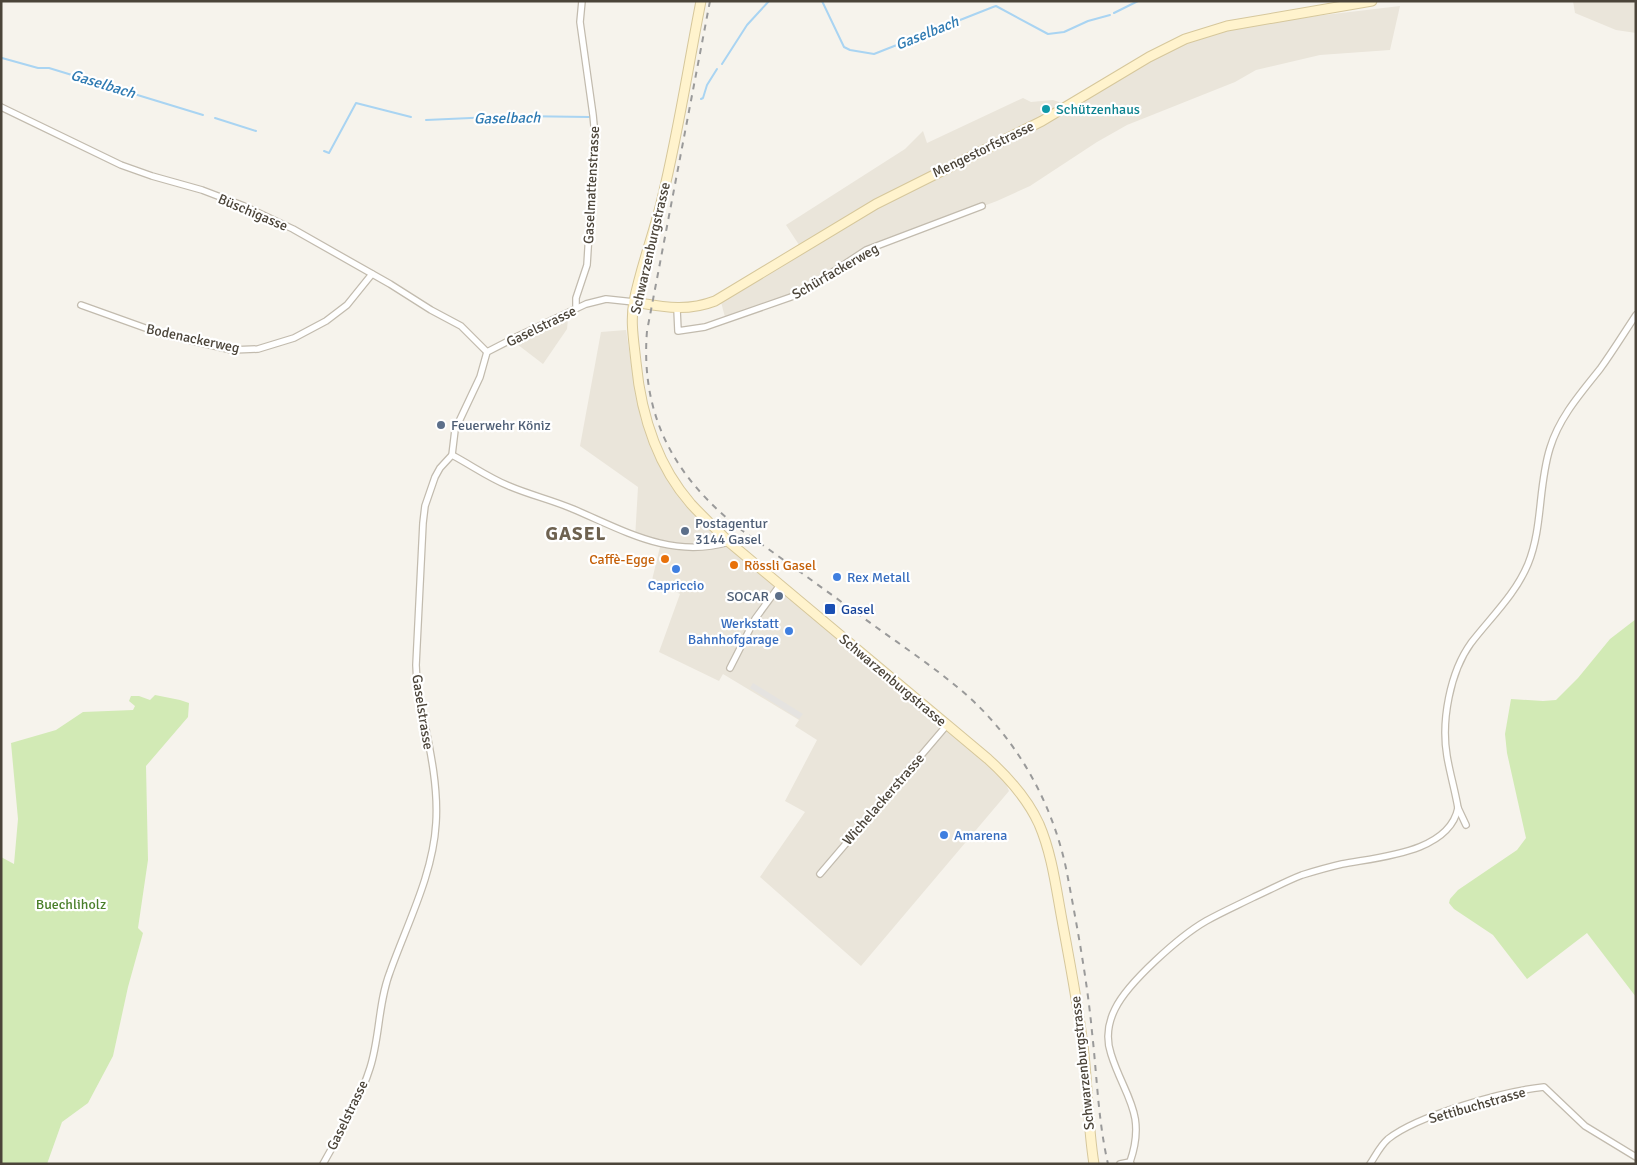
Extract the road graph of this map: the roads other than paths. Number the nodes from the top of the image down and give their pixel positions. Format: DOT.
graph roads {
  1 [pos="582,1"];
  2 [pos="701,1"];
  3 [pos="1372,1"];
  4 [pos="1,106"];
  5 [pos="982,206"];
  6 [pos="372,274"];
  7 [pos="634,302"];
  8 [pos="81,304"];
  9 [pos="576,308"];
  10 [pos="677,309"];
  11 [pos="1636,315"];
  12 [pos="487,352"];
  13 [pos="452,455"];
  14 [pos="729,542"];
  15 [pos="780,585"];
  16 [pos="730,668"];
  17 [pos="947,725"];
  18 [pos="1458,808"];
  19 [pos="1450,826"];
  20 [pos="820,874"];
  21 [pos="1636,1156"];
  22 [pos="1130,1163"];
  23 [pos="323,1164"];
  24 [pos="1094,1164"];
  25 [pos="1120,1164"];
  26 [pos="1370,1164"];
  1 -- 9 [label="street, Gaselmattenstrasse"];
  2 -- 7 [label="main road, Schwarzenburgstrasse"];
  3 -- 10 [label="main road, Mengestorfstrasse"];
  4 -- 6 [label="street, Büschigasse"];
  5 -- 10 [label="street, Schürfackerweg"];
  6 -- 8 [label="street, Bodenackerweg"];
  6 -- 12 [label="street, Büschigasse"];
  7 -- 9 [label="street, Gaselstrasse"];
  7 -- 10 [label="main road, Mengestorfstrasse"];
  7 -- 14 [label="main road, Schwarzenburgstrasse"];
  9 -- 12 [label="street, Gaselstrasse"];
  11 -- 18 [label="street"];
  12 -- 13 [label="street"];
  13 -- 14 [label="street"];
  13 -- 23 [label="street, Gaselstrasse"];
  14 -- 15 [label="main road, Schwarzenburgstrasse"];
  15 -- 16 [label="street"];
  15 -- 17 [label="main road, Schwarzenburgstrasse"];
  17 -- 20 [label="street, Wichelackerstrasse"];
  17 -- 24 [label="main road, Schwarzenburgstrasse"];
  18 -- 19 [label="street"];
  18 -- 19 [label="street"];
  19 -- 22 [label="street"];
  21 -- 26 [label="street, Settibuchstrasse"];
  22 -- 25 [label="street"];
}
